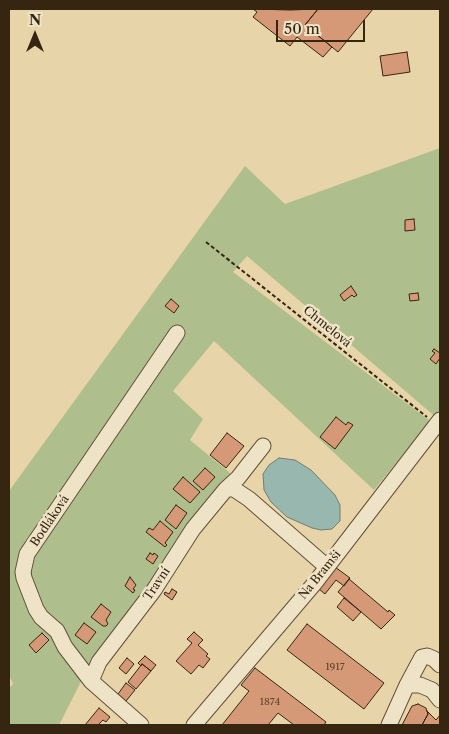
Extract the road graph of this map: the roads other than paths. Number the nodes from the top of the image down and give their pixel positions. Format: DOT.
graph roads {
  1 [pos="176,334"];
  2 [pos="438,423"];
  3 [pos="263,446"];
  4 [pos="226,489"];
  5 [pos="327,567"];
  6 [pos="440,665"];
  7 [pos="91,681"];
  8 [pos="407,685"];
  9 [pos="440,700"];
  10 [pos="141,725"];
  11 [pos="194,725"];
  12 [pos="389,725"];
  1 -- 7 [label="street, Bodláková"];
  2 -- 5 [label="street, Na Bramši"];
  3 -- 4 [label="street, Travní"];
  4 -- 5 [label="street"];
  4 -- 7 [label="street, Travní"];
  5 -- 11 [label="street, Na Bramši"];
  6 -- 8 [label="street"];
  7 -- 10 [label="street, Bodláková"];
  8 -- 9 [label="street"];
  8 -- 12 [label="street"];
}
